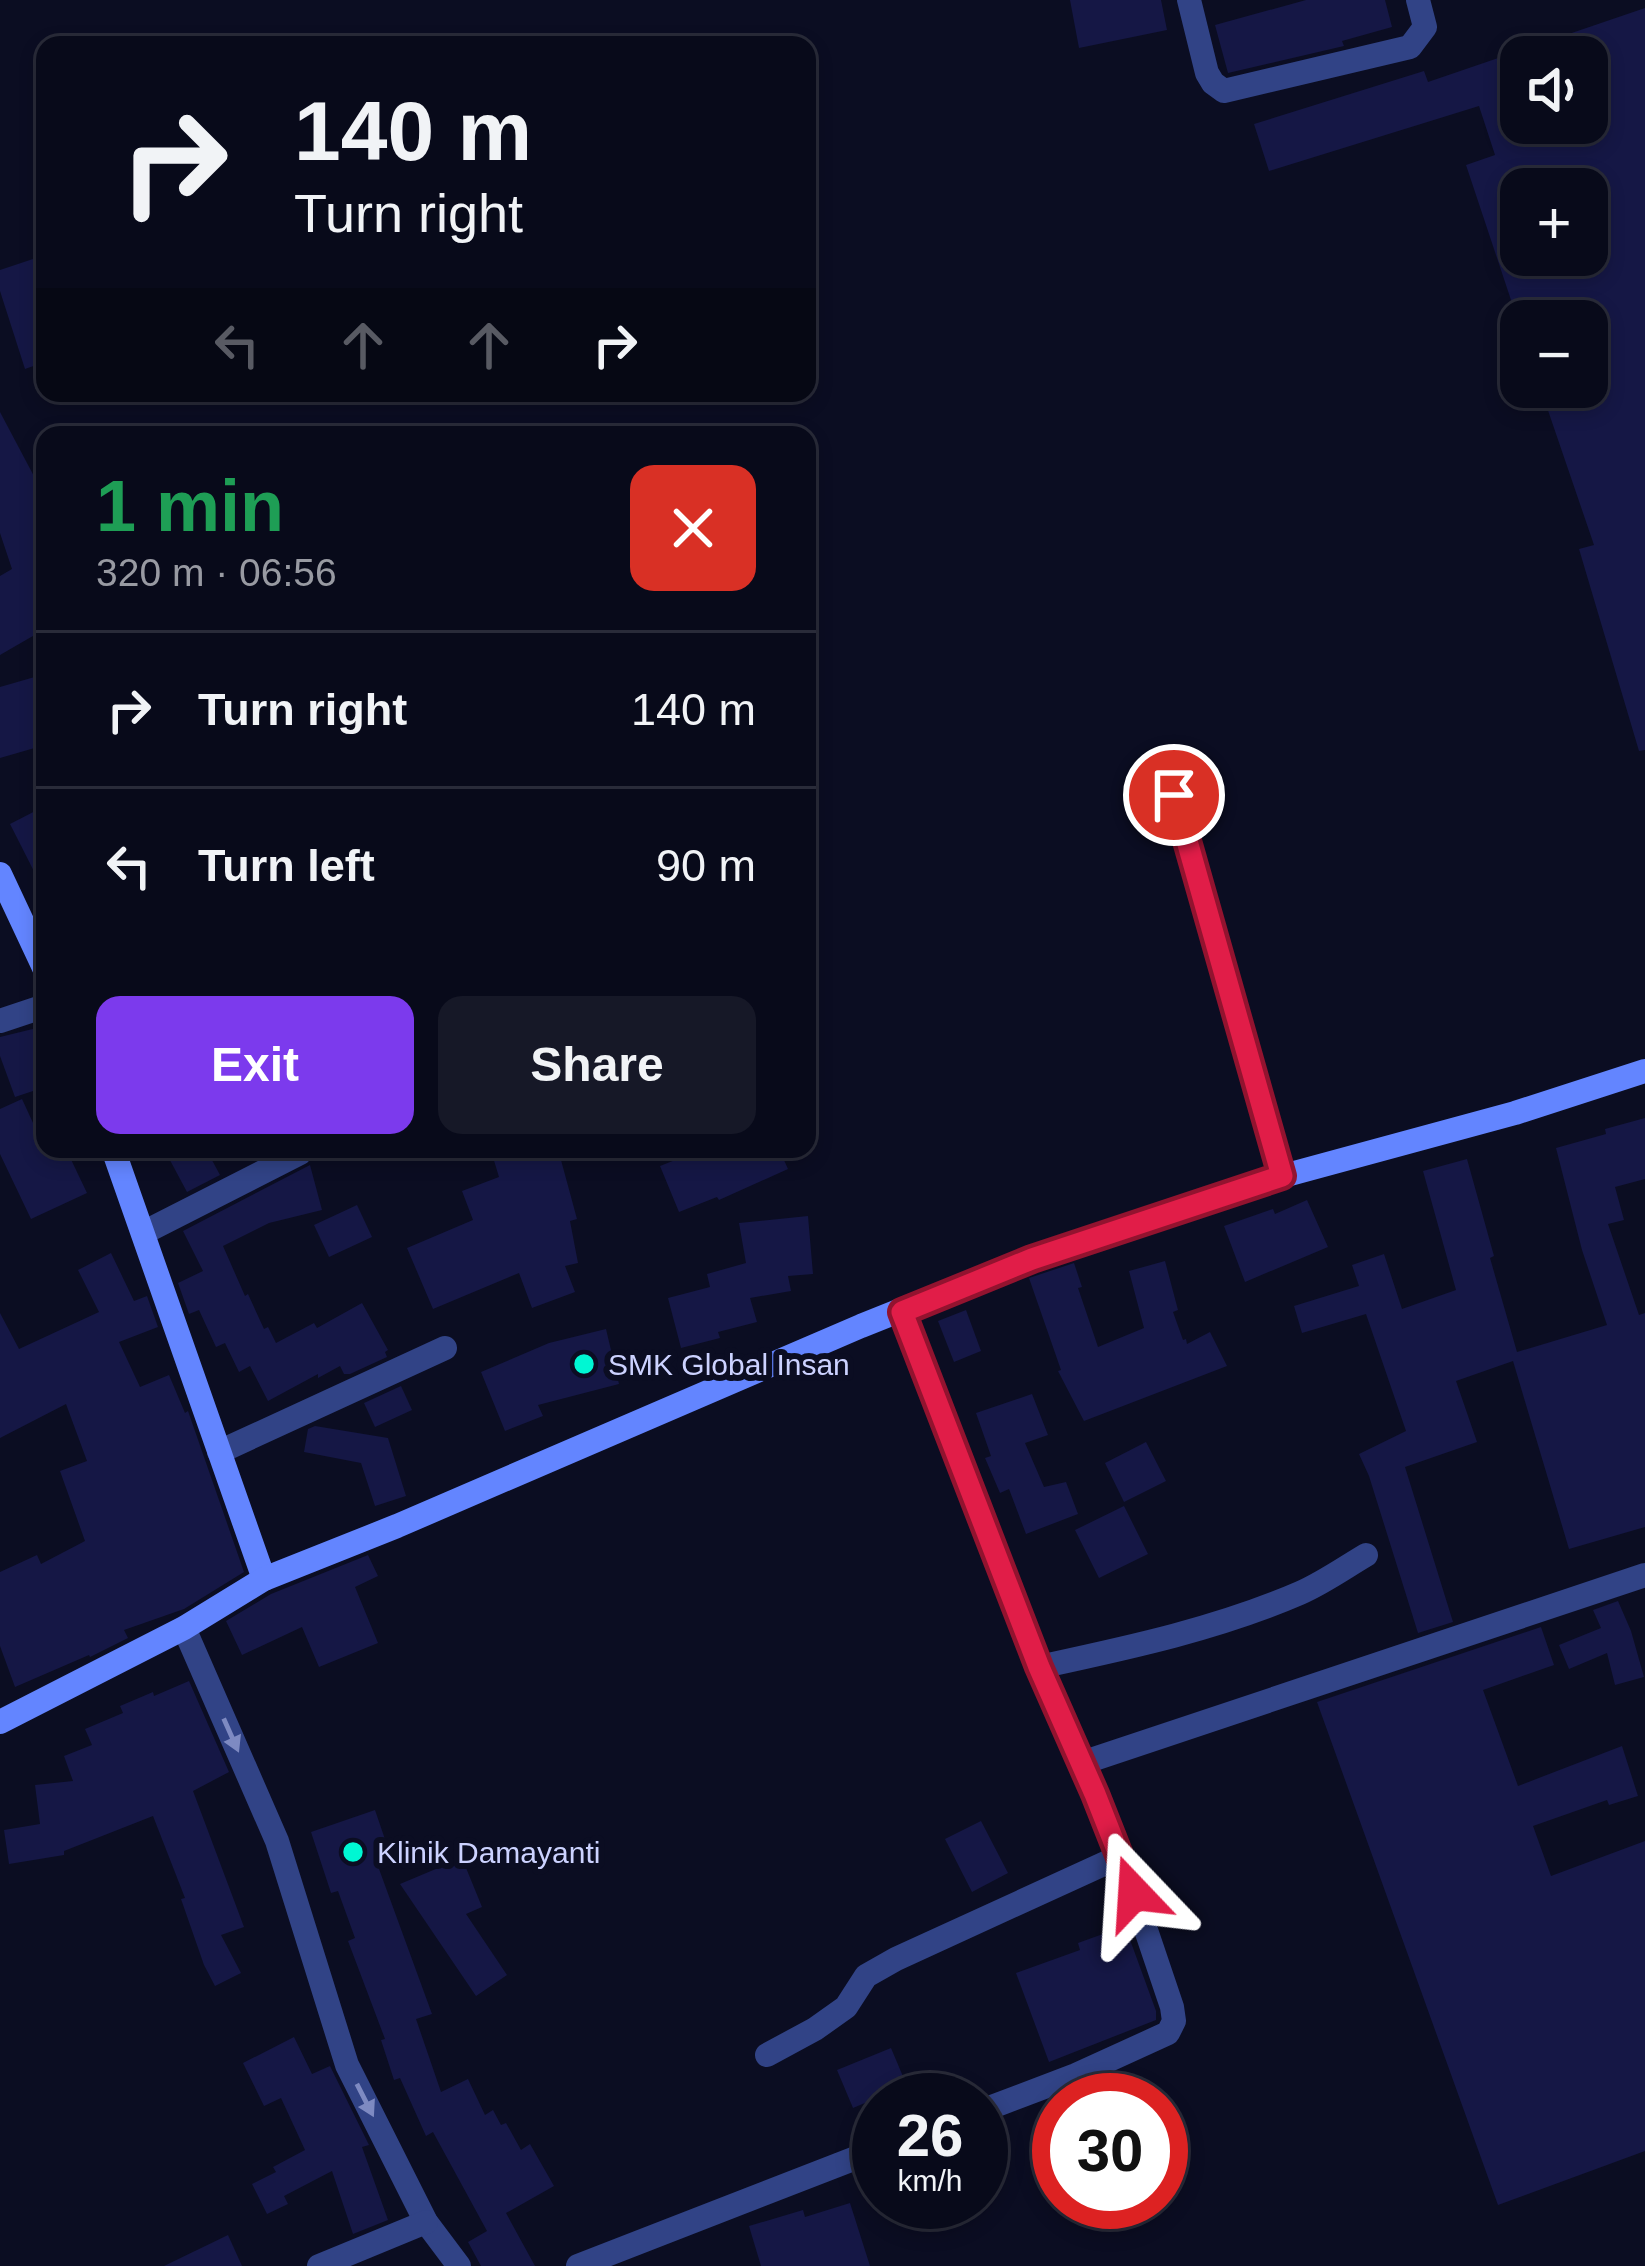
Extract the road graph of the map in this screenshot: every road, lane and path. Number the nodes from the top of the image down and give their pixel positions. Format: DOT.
graph roads {
  1 [pos="1189,0"];
  2 [pos="1418,0"];
  3 [pos="1174,795"];
  4 [pos="0,874"];
  5 [pos="36,951"];
  6 [pos="36,1009"];
  7 [pos="0,1021"];
  8 [pos="1645,1070"];
  9 [pos="116,1158"];
  10 [pos="290,1158"];
  11 [pos="1282,1176"];
  12 [pos="143,1233"];
  13 [pos="902,1312"];
  14 [pos="445,1348"];
  15 [pos="219,1452"];
  16 [pos="1366,1555"];
  17 [pos="1645,1575"];
  18 [pos="265,1579"];
  19 [pos="184,1628"];
  20 [pos="1039,1667"];
  21 [pos="0,1723"];
  22 [pos="1082,1763"];
  23 [pos="1121,1856"];
  24 [pos="767,2055"];
  25 [pos="1008,2101"];
  26 [pos="852,2159"];
  27 [pos="426,2222"];
  28 [pos="320,2266"];
  29 [pos="459,2266"];
  30 [pos="578,2266"];
  1 -- 2 [label="street"];
  3 -- 11 [label="lane"];
  4 -- 5 [label="street"];
  6 -- 7 [label="street"];
  8 -- 11 [label="street"];
  9 -- 12 [label="street"];
  10 -- 12 [label="street"];
  11 -- 13 [label="street"];
  12 -- 15 [label="street"];
  13 -- 18 [label="street"];
  13 -- 20 [label="street"];
  14 -- 15 [label="street"];
  15 -- 18 [label="street"];
  16 -- 20 [label="street"];
  17 -- 22 [label="street"];
  18 -- 19 [label="street"];
  19 -- 21 [label="street"];
  19 -- 27 [label="street, one-way"];
  20 -- 22 [label="street"];
  22 -- 23 [label="street"];
  23 -- 24 [label="street"];
  23 -- 25 [label="street"];
  26 -- 30 [label="street"];
  27 -- 28 [label="street"];
  27 -- 29 [label="street"];
}
